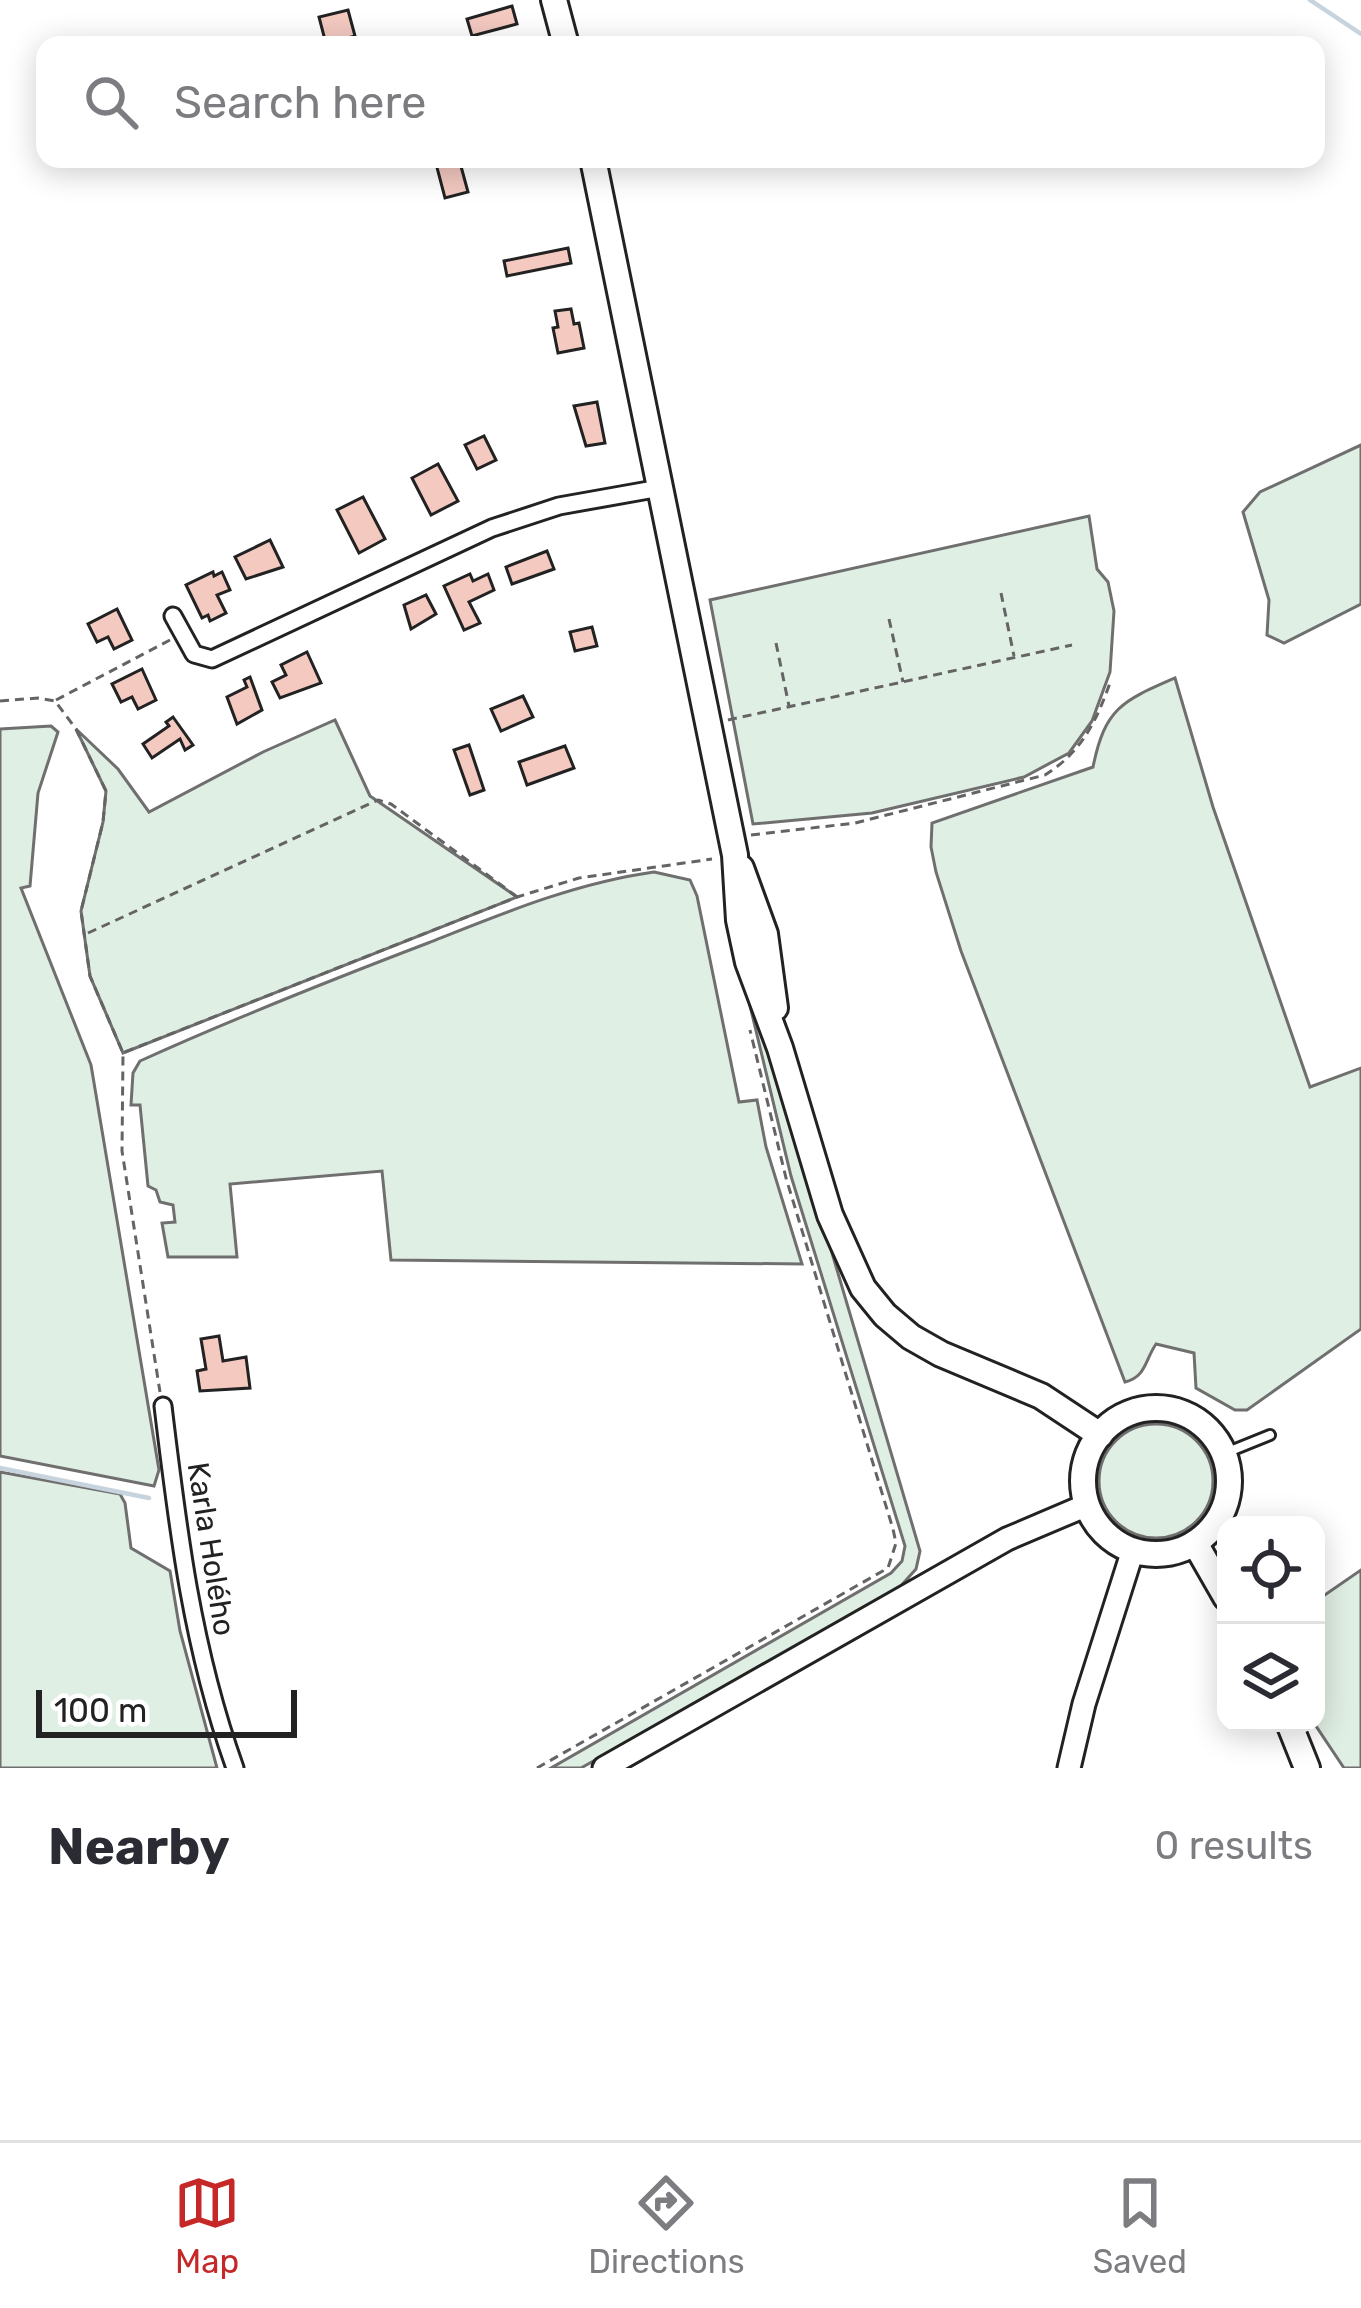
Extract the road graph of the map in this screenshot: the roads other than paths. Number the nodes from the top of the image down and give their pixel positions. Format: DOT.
graph roads {
  1 [pos="554,0"];
  2 [pos="564,36"];
  3 [pos="595,168"];
  4 [pos="659,488"];
  5 [pos="172,616"];
  6 [pos="163,1406"];
  7 [pos="1100,1435"];
  8 [pos="1270,1435"];
  9 [pos="1223,1454"];
  10 [pos="1087,1505"];
  11 [pos="1195,1543"];
  12 [pos="1133,1550"];
  13 [pos="1217,1582"];
  14 [pos="1293,1732"];
  15 [pos="235,1768"];
  16 [pos="604,1768"];
  17 [pos="1069,1768"];
  18 [pos="1307,1768"];
  1 -- 2 [label="main road"];
  3 -- 4 [label="main road"];
  4 -- 5 [label="street"];
  4 -- 7 [label="main road"];
  6 -- 15 [label="street, Karla Holého"];
  7 -- 9 [label="main road"];
  7 -- 10 [label="main road"];
  8 -- 9 [label="lane"];
  9 -- 11 [label="main road"];
  10 -- 12 [label="main road"];
  10 -- 16 [label="main road"];
  11 -- 12 [label="main road"];
  11 -- 13 [label="main road"];
  12 -- 17 [label="main road"];
  14 -- 18 [label="main road"];
}
